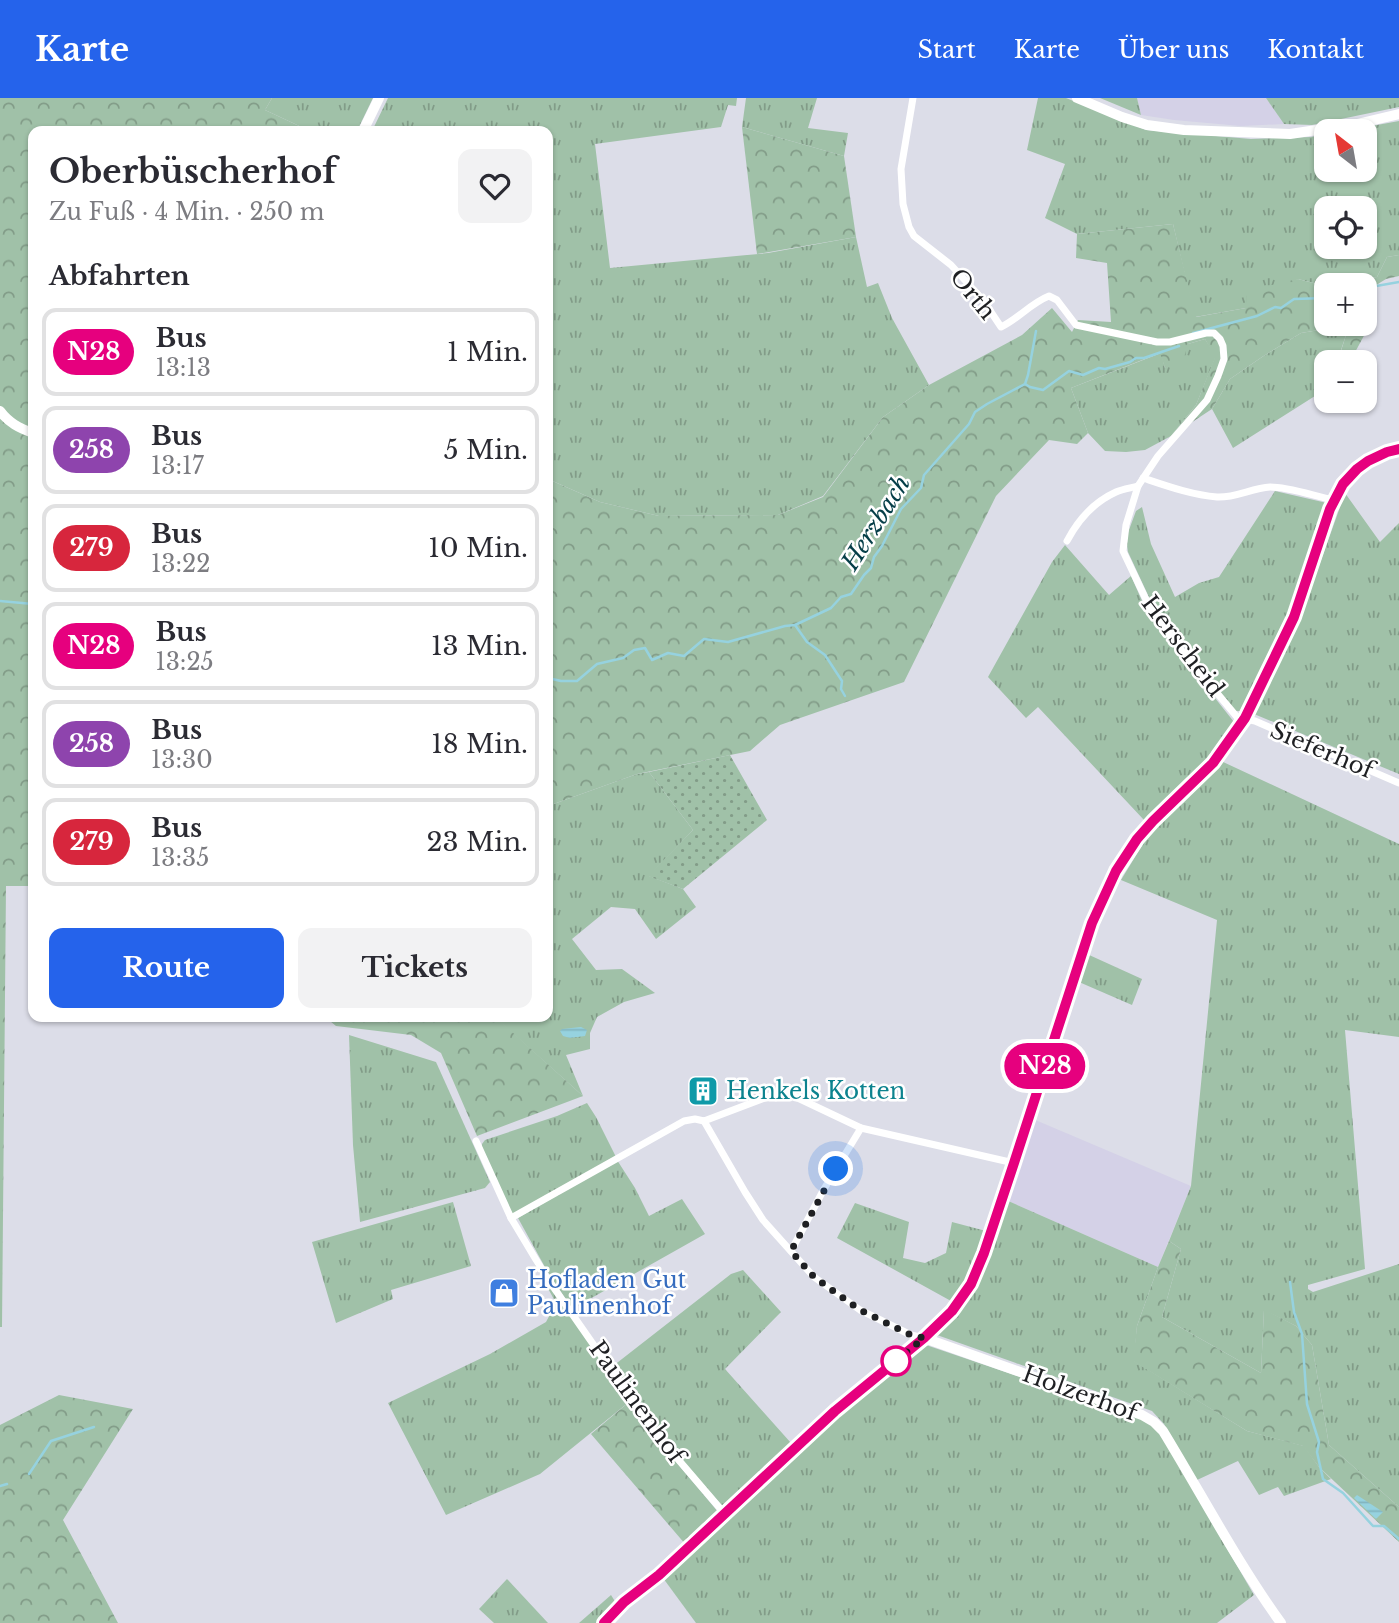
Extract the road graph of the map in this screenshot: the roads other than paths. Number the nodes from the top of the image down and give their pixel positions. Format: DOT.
graph roads {
  1 [pos="379,98"];
  2 [pos="913,98"];
  3 [pos="1077,98"];
  4 [pos="1399,114"];
  5 [pos="365,126"];
  6 [pos="1157,342"];
  7 [pos="0,411"];
  8 [pos="28,431"];
  9 [pos="1399,449"];
  10 [pos="1141,482"];
  11 [pos="1334,500"];
  12 [pos="1067,541"];
  13 [pos="1245,718"];
  14 [pos="1399,782"];
  15 [pos="704,1121"];
  16 [pos="861,1128"];
  17 [pos="476,1141"];
  18 [pos="1014,1163"];
  19 [pos="511,1218"];
  20 [pos="791,1251"];
  21 [pos="924,1338"];
  22 [pos="724,1513"];
  23 [pos="604,1623"];
  24 [pos="1281,1623"];
  1 -- 5 [label="street"];
  2 -- 6 [label="street, Orth"];
  3 -- 4 [label="street"];
  6 -- 10 [label="street, Herscheid"];
  7 -- 8 [label="street"];
  9 -- 11 [label="street"];
  10 -- 11 [label="street"];
  10 -- 12 [label="street"];
  10 -- 13 [label="street, Herscheid"];
  11 -- 13 [label="street"];
  13 -- 14 [label="street, Sieferhof"];
  13 -- 18 [label="street"];
  15 -- 16 [label="street"];
  15 -- 19 [label="street"];
  15 -- 20 [label="street"];
  16 -- 18 [label="street"];
  16 -- 20 [label="street"];
  17 -- 19 [label="street, Paulinenhof"];
  18 -- 21 [label="street"];
  19 -- 22 [label="street, Paulinenhof"];
  20 -- 21 [label="street"];
  21 -- 22 [label="street"];
  21 -- 24 [label="street, Holzerhof"];
  22 -- 23 [label="street"];
}
